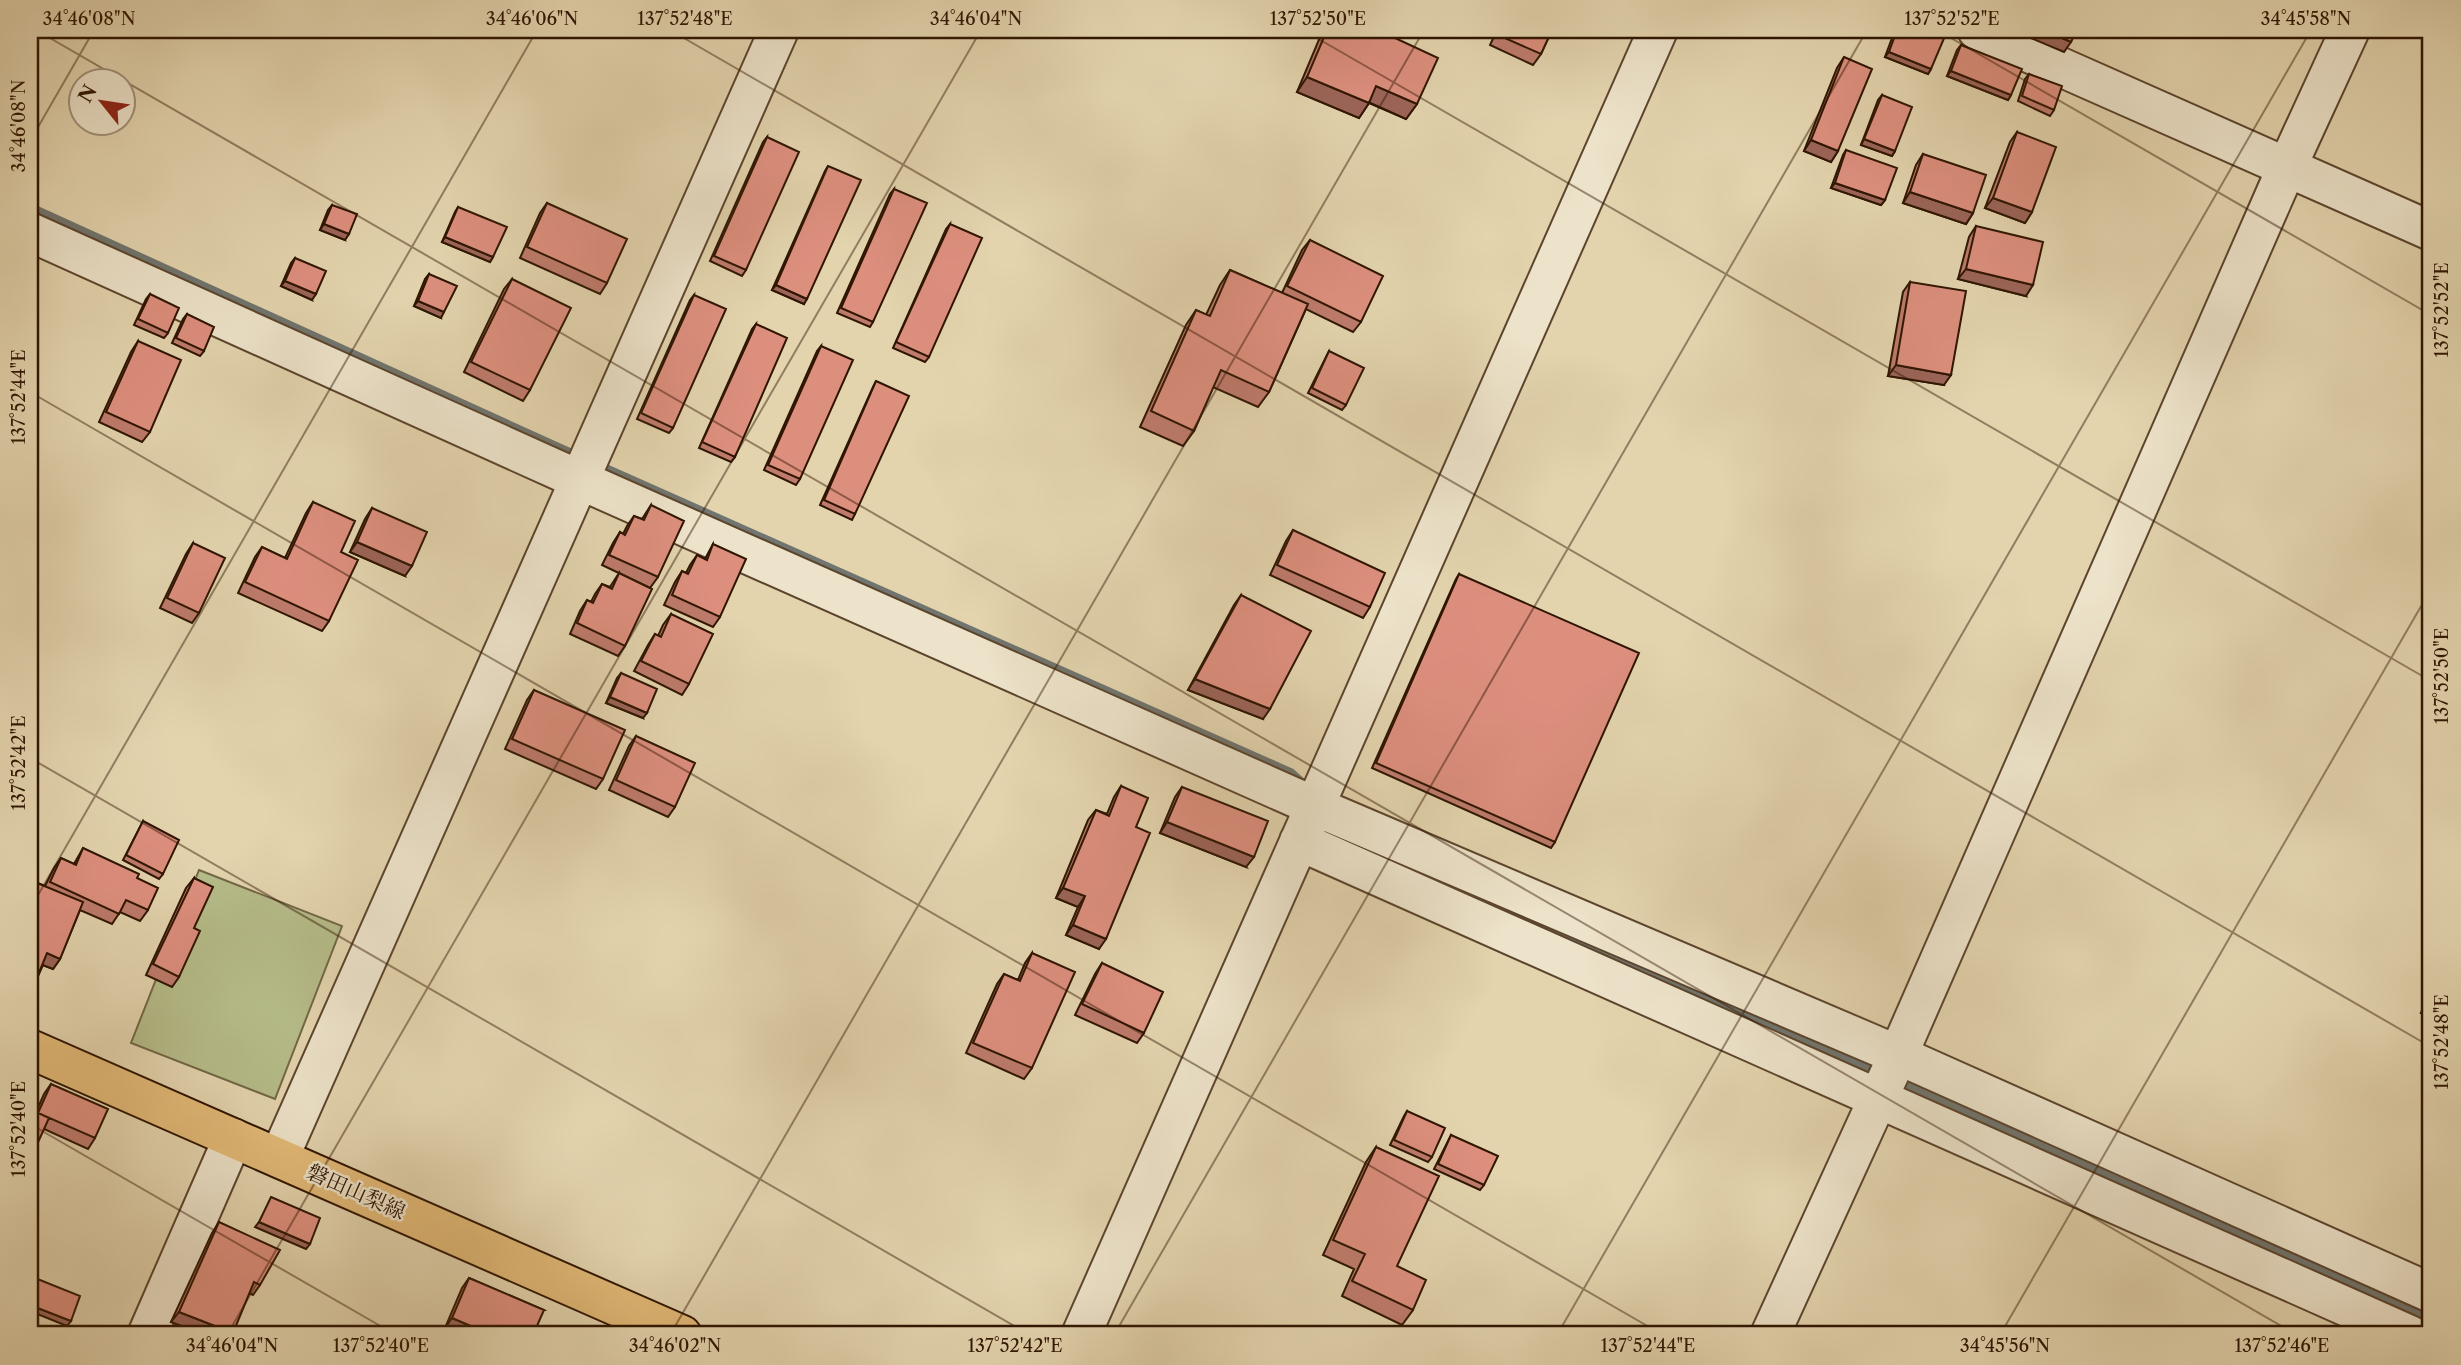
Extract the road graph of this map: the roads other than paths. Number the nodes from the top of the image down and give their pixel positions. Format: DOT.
graph roads {
  1 [pos="779,30"];
  2 [pos="1658,30"];
  3 [pos="1977,30"];
  4 [pos="2350,30"];
  5 [pos="2287,167"];
  6 [pos="2431,231"];
  7 [pos="30,232"];
  8 [pos="580,480"];
  9 [pos="1314,806"];
  10 [pos="1299,841"];
  11 [pos="30,1049"];
  12 [pos="1898,1055"];
  13 [pos="1878,1099"];
  14 [pos="233,1138"];
  15 [pos="279,1158"];
  16 [pos="2431,1293"];
  17 [pos="147,1335"];
  18 [pos="682,1335"];
  19 [pos="1081,1335"];
  20 [pos="1770,1335"];
  21 [pos="2410,1335"];
  1 -- 8 [label="street"];
  2 -- 9 [label="street"];
  3 -- 5 [label="street"];
  4 -- 5 [label="street"];
  5 -- 6 [label="street"];
  5 -- 12 [label="street"];
  7 -- 8 [label="street"];
  8 -- 9 [label="street"];
  8 -- 15 [label="street"];
  9 -- 10 [label="street"];
  9 -- 12 [label="street"];
  10 -- 13 [label="street"];
  10 -- 19 [label="street"];
  11 -- 14 [label="main road, 磐田山梨線"];
  12 -- 13 [label="street"];
  12 -- 16 [label="street"];
  13 -- 20 [label="street"];
  13 -- 21 [label="street"];
  14 -- 15 [label="main road, 磐田山梨線"];
  14 -- 17 [label="street"];
  15 -- 18 [label="main road, 磐田山梨線"];
}
